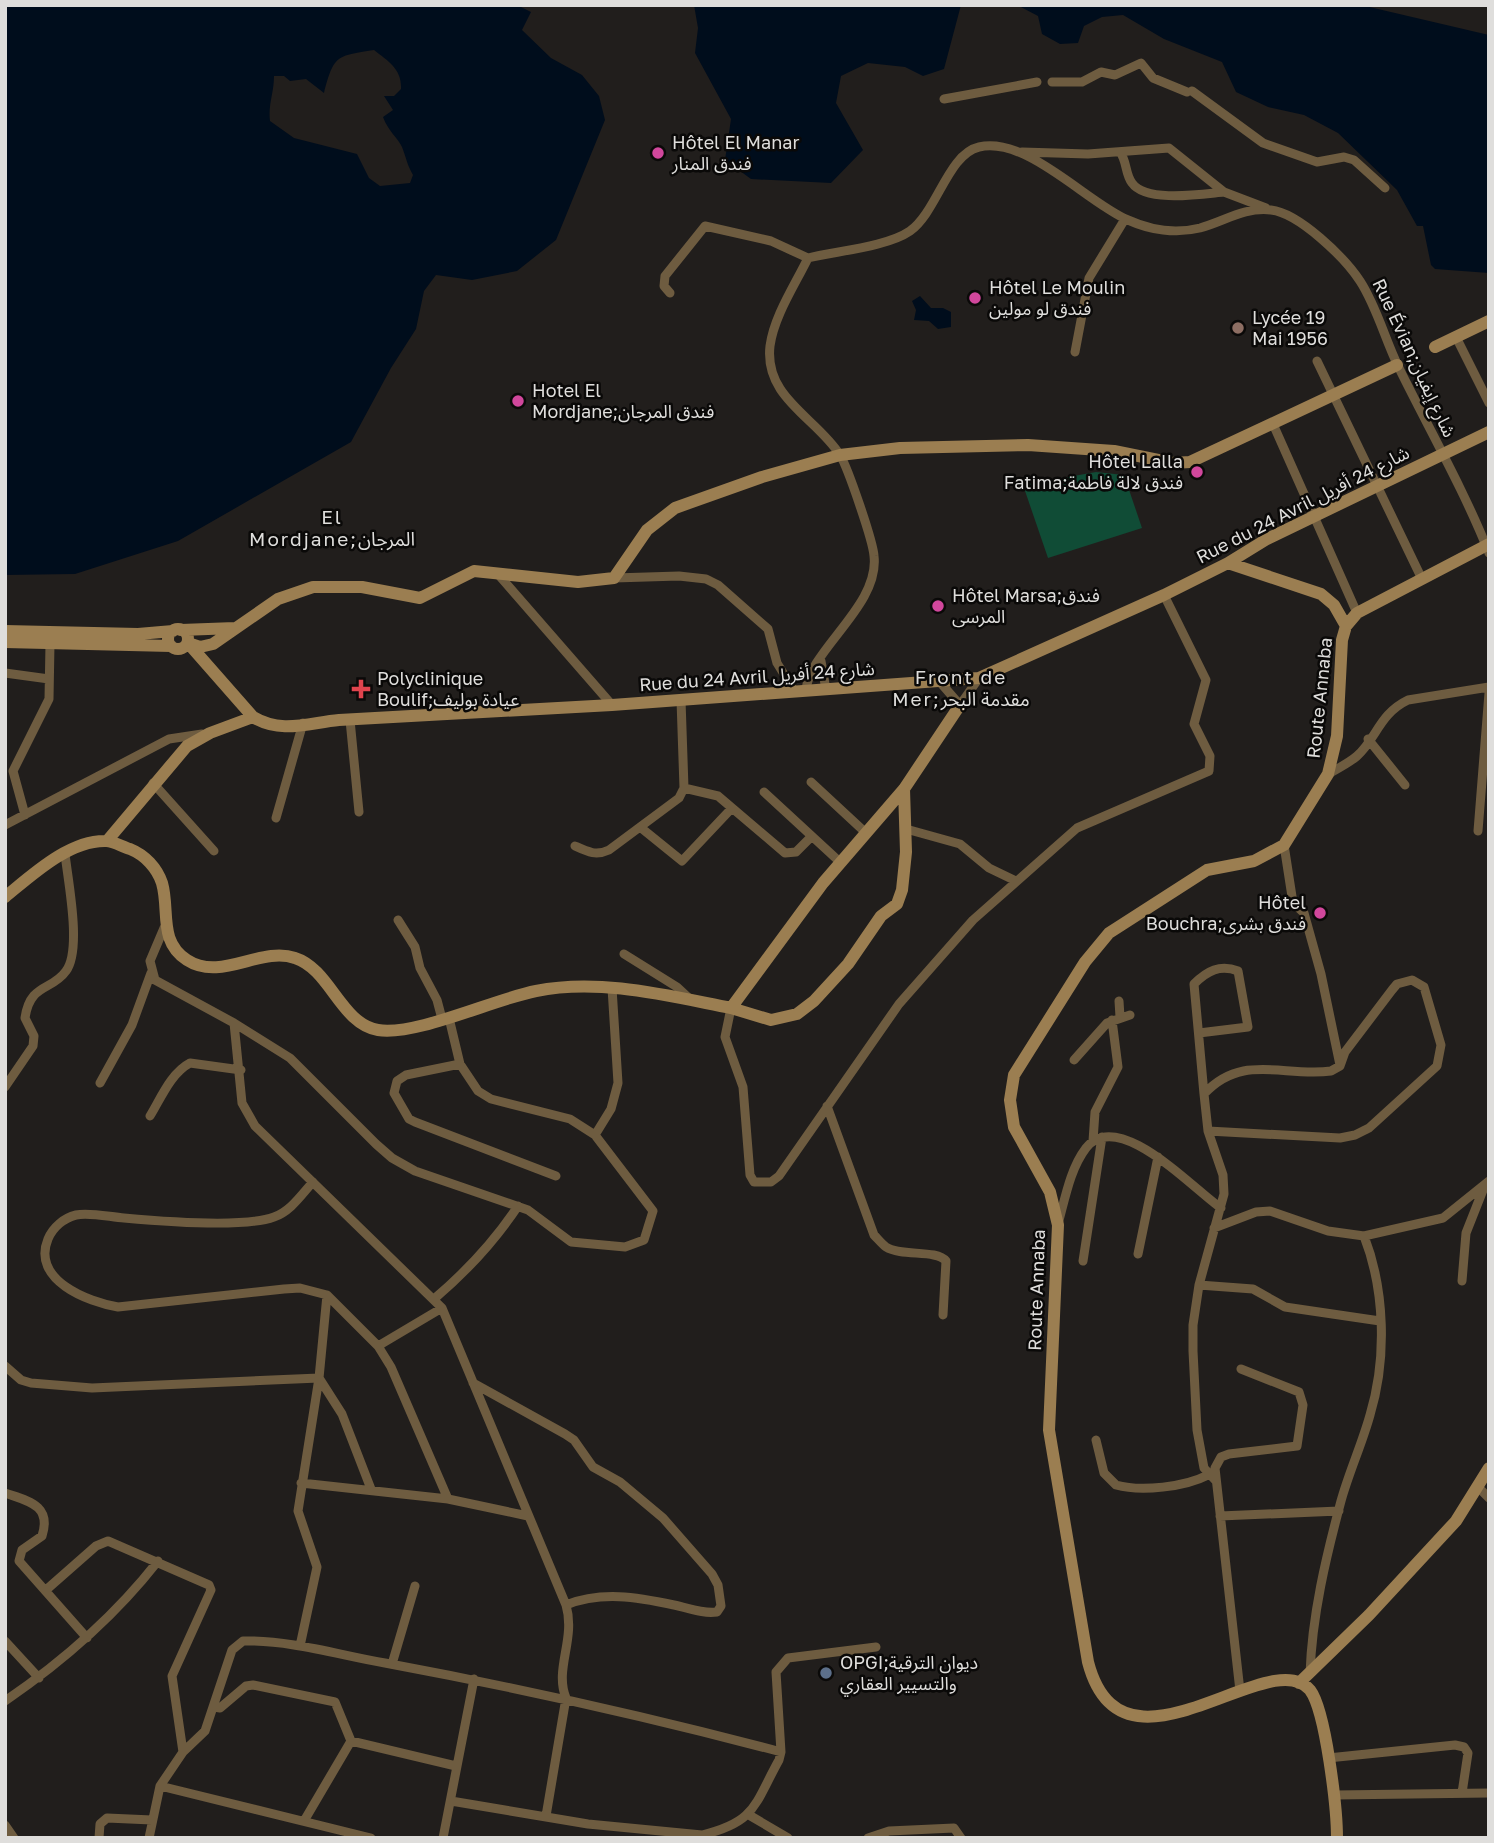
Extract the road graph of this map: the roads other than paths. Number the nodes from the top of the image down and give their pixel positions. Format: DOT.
graph roads {
  1 [pos="1037,82"];
  2 [pos="1052,82"];
  3 [pos="944,99"];
  4 [pos="1021,152"];
  5 [pos="1120,152"];
  6 [pos="1385,188"];
  7 [pos="1224,192"];
  8 [pos="1272,210"];
  9 [pos="1125,219"];
  10 [pos="808,258"];
  11 [pos="670,293"];
  12 [pos="1489,321"];
  13 [pos="1456,337"];
  14 [pos="1435,347"];
  15 [pos="1075,352"];
  16 [pos="1317,361"];
  17 [pos="1397,365"];
  18 [pos="1334,395"];
  19 [pos="1489,403"];
  20 [pos="1273,424"];
  21 [pos="1489,432"];
  22 [pos="840,455"];
  23 [pos="1442,455"];
  24 [pos="1377,486"];
  25 [pos="1313,517"];
  26 [pos="1488,548"];
  27 [pos="1228,563"];
  28 [pos="496,573"];
  29 [pos="1421,577"];
  30 [pos="614,578"];
  31 [pos="1164,595"];
  32 [pos="1357,613"];
  33 [pos="1346,625"];
  34 [pos="238,628"];
  35 [pos="177,630"];
  36 [pos="5,631"];
  37 [pos="5,642"];
  38 [pos="50,644"];
  39 [pos="178,646"];
  40 [pos="821,661"];
  41 [pos="5,673"];
  42 [pos="979,678"];
  43 [pos="49,679"];
  44 [pos="939,681"];
  45 [pos="1489,687"];
  46 [pos="826,690"];
  47 [pos="801,692"];
  48 [pos="1489,693"];
  49 [pos="681,700"];
  50 [pos="612,705"];
  51 [pos="960,705"];
  52 [pos="253,717"];
  53 [pos="350,720"];
  54 [pos="303,723"];
  55 [pos="210,733"];
  56 [pos="1368,739"];
  57 [pos="1328,774"];
  58 [pos="811,782"];
  59 [pos="153,783"];
  60 [pos="1405,785"];
  61 [pos="684,788"];
  62 [pos="904,789"];
  63 [pos="764,792"];
  64 [pos="732,808"];
  65 [pos="359,812"];
  66 [pos="25,816"];
  67 [pos="276,818"];
  68 [pos="5,825"];
  69 [pos="640,827"];
  70 [pos="906,829"];
  71 [pos="1478,831"];
  72 [pos="866,833"];
  73 [pos="811,837"];
  74 [pos="107,841"];
  75 [pos="1284,845"];
  76 [pos="575,846"];
  77 [pos="214,851"];
  78 [pos="65,854"];
  79 [pos="841,863"];
  80 [pos="1016,881"];
  81 [pos="5,897"];
  82 [pos="398,920"];
  83 [pos="164,928"];
  84 [pos="624,954"];
  85 [pos="151,973"];
  86 [pos="612,988"];
  87 [pos="691,1000"];
  88 [pos="1119,1001"];
  89 [pos="731,1007"];
  90 [pos="1120,1017"];
  91 [pos="446,1019"];
  92 [pos="234,1023"];
  93 [pos="1199,1033"];
  94 [pos="1074,1060"];
  95 [pos="460,1064"];
  96 [pos="1340,1066"];
  97 [pos="241,1070"];
  98 [pos="100,1083"];
  99 [pos="5,1087"];
  100 [pos="1204,1094"];
  101 [pos="827,1106"];
  102 [pos="150,1116"];
  103 [pos="1208,1131"];
  104 [pos="595,1135"];
  105 [pos="1097,1139"];
  106 [pos="1158,1157"];
  107 [pos="556,1176"];
  108 [pos="313,1182"];
  109 [pos="1487,1183"];
  110 [pos="517,1206"];
  111 [pos="1221,1208"];
  112 [pos="1057,1228"];
  113 [pos="1214,1228"];
  114 [pos="1364,1236"];
  115 [pos="1138,1254"];
  116 [pos="1083,1261"];
  117 [pos="1462,1281"];
  118 [pos="1199,1285"];
  119 [pos="327,1295"];
  120 [pos="434,1299"];
  121 [pos="442,1308"];
  122 [pos="943,1315"];
  123 [pos="1380,1321"];
  124 [pos="378,1346"];
  125 [pos="5,1366"];
  126 [pos="1241,1369"];
  127 [pos="319,1378"];
  128 [pos="473,1383"];
  129 [pos="1096,1440"];
  130 [pos="1212,1478"];
  131 [pos="1485,1479"];
  132 [pos="301,1483"];
  133 [pos="371,1489"];
  134 [pos="5,1493"];
  135 [pos="1489,1498"];
  136 [pos="448,1500"];
  137 [pos="1339,1511"];
  138 [pos="528,1516"];
  139 [pos="1220,1516"];
  140 [pos="158,1562"];
  141 [pos="415,1586"];
  142 [pos="46,1590"];
  143 [pos="566,1605"];
  144 [pos="87,1638"];
  145 [pos="5,1641"];
  146 [pos="300,1646"];
  147 [pos="876,1647"];
  148 [pos="392,1664"];
  149 [pos="1310,1674"];
  150 [pos="39,1678"];
  151 [pos="474,1679"];
  152 [pos="1299,1683"];
  153 [pos="1240,1691"];
  154 [pos="566,1698"];
  155 [pos="5,1701"];
  156 [pos="214,1707"];
  157 [pos="351,1741"];
  158 [pos="183,1752"];
  159 [pos="781,1752"];
  160 [pos="1328,1758"];
  161 [pos="456,1766"];
  162 [pos="160,1786"];
  163 [pos="1462,1793"];
  164 [pos="1489,1793"];
  165 [pos="1335,1795"];
  166 [pos="451,1801"];
  167 [pos="749,1815"];
  168 [pos="546,1816"];
  169 [pos="152,1820"];
  170 [pos="304,1821"];
  171 [pos="5,1825"];
  172 [pos="14,1838"];
  173 [pos="99,1838"];
  174 [pos="149,1838"];
  175 [pos="371,1838"];
  176 [pos="443,1838"];
  177 [pos="788,1838"];
  178 [pos="868,1838"];
  179 [pos="961,1838"];
  180 [pos="1337,1838"];
  1 -- 3 [label="street"];
  2 -- 6 [label="street"];
  4 -- 5 [label="street, Rue Évian;شارع إيفيان"];
  4 -- 9 [label="street, Rue Évian;شارع إيفيان"];
  4 -- 10 [label="street, Rue Évian;شارع إيفيان"];
  5 -- 7 [label="street, Rue Évian;شارع إيفيان"];
  5 -- 7 [label="street, Rue Évian;شارع إيفيان"];
  7 -- 8 [label="street, Rue Évian;شارع إيفيان"];
  8 -- 9 [label="street, Rue Évian;شارع إيفيان"];
  8 -- 17 [label="street, Rue Évian;شارع إيفيان"];
  9 -- 15 [label="street"];
  10 -- 11 [label="street"];
  10 -- 22 [label="street"];
  12 -- 13 [label="street"];
  13 -- 14 [label="street"];
  13 -- 19 [label="street"];
  16 -- 18 [label="street"];
  17 -- 18 [label="street"];
  17 -- 23 [label="street, Rue Évian;شارع إيفيان"];
  18 -- 20 [label="street"];
  18 -- 24 [label="street"];
  20 -- 22 [label="street"];
  20 -- 25 [label="street"];
  21 -- 23 [label="street, Rue du 24 Avril شارع 24 أفريل"];
  22 -- 30 [label="street"];
  22 -- 40 [label="street"];
  23 -- 24 [label="street, Rue du 24 Avril شارع 24 أفريل"];
  23 -- 26 [label="street, Rue Évian;شارع إيفيان"];
  24 -- 25 [label="street, Rue du 24 Avril شارع 24 أفريل"];
  24 -- 29 [label="street"];
  25 -- 27 [label="street, Rue du 24 Avril شارع 24 أفريل"];
  25 -- 32 [label="street"];
  26 -- 29 [label="street, Route Annaba"];
  27 -- 31 [label="street, Rue du 24 Avril شارع 24 أفريل"];
  27 -- 33 [label="street"];
  28 -- 30 [label="street"];
  28 -- 34 [label="street"];
  28 -- 50 [label="street"];
  29 -- 32 [label="street, Route Annaba"];
  30 -- 47 [label="street"];
  31 -- 42 [label="street, Rue du 24 Avril شارع 24 أفريل"];
  31 -- 80 [label="street"];
  32 -- 33 [label="street, Route Annaba"];
  33 -- 57 [label="street, Route Annaba"];
  34 -- 35 [label="street"];
  34 -- 39 [label="street"];
  35 -- 36 [label="street"];
  35 -- 39 [label="street, Rue du 24 Avril شارع 24 أفريل"];
  37 -- 38 [label="street"];
  38 -- 39 [label="street"];
  38 -- 43 [label="street"];
  39 -- 52 [label="street, Rue du 24 Avril شارع 24 أفريل"];
  40 -- 46 [label="street"];
  40 -- 47 [label="street"];
  41 -- 43 [label="street"];
  42 -- 44 [label="street, Rue du 24 Avril شارع 24 أفريل"];
  42 -- 51 [label="street"];
  43 -- 66 [label="street"];
  44 -- 46 [label="street, Rue du 24 Avril شارع 24 أفريل"];
  44 -- 51 [label="street"];
  45 -- 56 [label="street"];
  46 -- 47 [label="street, Rue du 24 Avril شارع 24 أفريل"];
  47 -- 49 [label="street, Rue du 24 Avril شارع 24 أفريل"];
  48 -- 71 [label="street"];
  49 -- 50 [label="street, Rue du 24 Avril شارع 24 أفريل"];
  49 -- 61 [label="street"];
  50 -- 53 [label="street, Rue du 24 Avril شارع 24 أفريل"];
  51 -- 62 [label="street"];
  52 -- 54 [label="street, Rue du 24 Avril شارع 24 أفريل"];
  52 -- 55 [label="street"];
  53 -- 54 [label="street, Rue du 24 Avril شارع 24 أفريل"];
  53 -- 65 [label="street"];
  54 -- 67 [label="street"];
  55 -- 59 [label="street"];
  55 -- 66 [label="street"];
  56 -- 57 [label="street"];
  56 -- 60 [label="street"];
  57 -- 75 [label="street, Route Annaba"];
  58 -- 72 [label="street"];
  59 -- 74 [label="street"];
  59 -- 77 [label="street"];
  61 -- 64 [label="street"];
  61 -- 69 [label="street"];
  62 -- 70 [label="street"];
  62 -- 72 [label="street"];
  63 -- 73 [label="street"];
  64 -- 69 [label="street"];
  64 -- 73 [label="street"];
  66 -- 68 [label="street"];
  69 -- 76 [label="street"];
  70 -- 80 [label="street"];
  70 -- 89 [label="street"];
  72 -- 79 [label="street"];
  73 -- 79 [label="street"];
  74 -- 78 [label="street"];
  74 -- 83 [label="street"];
  75 -- 96 [label="street"];
  75 -- 112 [label="street, Route Annaba"];
  78 -- 81 [label="street"];
  78 -- 99 [label="street"];
  79 -- 89 [label="street"];
  80 -- 101 [label="street"];
  82 -- 91 [label="street"];
  83 -- 85 [label="street"];
  83 -- 91 [label="street"];
  84 -- 87 [label="street"];
  85 -- 92 [label="street"];
  85 -- 98 [label="street"];
  86 -- 87 [label="street"];
  86 -- 91 [label="street"];
  86 -- 104 [label="street"];
  87 -- 89 [label="street"];
  88 -- 90 [label="street"];
  89 -- 101 [label="street"];
  90 -- 94 [label="street"];
  90 -- 105 [label="street"];
  91 -- 95 [label="street"];
  92 -- 97 [label="street"];
  92 -- 110 [label="street"];
  93 -- 93 [label="street"];
  93 -- 100 [label="street"];
  95 -- 104 [label="street"];
  95 -- 107 [label="street"];
  96 -- 100 [label="street"];
  96 -- 103 [label="street"];
  97 -- 102 [label="street"];
  97 -- 108 [label="street"];
  100 -- 103 [label="street"];
  101 -- 122 [label="street"];
  103 -- 111 [label="street"];
  104 -- 110 [label="street"];
  105 -- 106 [label="street"];
  105 -- 112 [label="street"];
  105 -- 116 [label="street"];
  106 -- 111 [label="street"];
  106 -- 115 [label="street"];
  108 -- 119 [label="street"];
  108 -- 120 [label="street"];
  109 -- 114 [label="street"];
  109 -- 117 [label="street"];
  110 -- 120 [label="street"];
  111 -- 113 [label="street"];
  112 -- 153 [label="street, Route Annaba"];
  113 -- 114 [label="street"];
  113 -- 118 [label="street"];
  114 -- 123 [label="street"];
  118 -- 123 [label="street"];
  118 -- 130 [label="street"];
  119 -- 124 [label="street"];
  119 -- 127 [label="street"];
  120 -- 121 [label="street"];
  121 -- 124 [label="street"];
  121 -- 128 [label="street"];
  123 -- 137 [label="street"];
  124 -- 136 [label="street"];
  125 -- 127 [label="street"];
  126 -- 130 [label="street"];
  127 -- 132 [label="street"];
  127 -- 133 [label="street"];
  128 -- 138 [label="street"];
  128 -- 143 [label="street"];
  129 -- 130 [label="street"];
  130 -- 139 [label="street"];
  131 -- 135 [label="street"];
  131 -- 149 [label="street"];
  132 -- 133 [label="street"];
  132 -- 146 [label="street"];
  133 -- 136 [label="street"];
  134 -- 142 [label="street"];
  136 -- 138 [label="street"];
  137 -- 139 [label="street"];
  137 -- 149 [label="street"];
  138 -- 143 [label="street"];
  139 -- 153 [label="street"];
  140 -- 142 [label="street"];
  140 -- 144 [label="street"];
  140 -- 158 [label="street"];
  141 -- 148 [label="street"];
  142 -- 144 [label="street"];
  143 -- 154 [label="street"];
  144 -- 150 [label="street"];
  145 -- 150 [label="street"];
  146 -- 148 [label="street"];
  146 -- 156 [label="street"];
  147 -- 159 [label="street"];
  148 -- 151 [label="street"];
  149 -- 152 [label="street"];
  150 -- 155 [label="street"];
  151 -- 154 [label="street"];
  151 -- 161 [label="street"];
  152 -- 153 [label="street, Route Annaba"];
  152 -- 160 [label="street"];
  154 -- 159 [label="street"];
  154 -- 168 [label="street"];
  156 -- 157 [label="street"];
  156 -- 158 [label="street"];
  157 -- 161 [label="street"];
  157 -- 170 [label="street"];
  158 -- 162 [label="street"];
  159 -- 167 [label="street"];
  160 -- 163 [label="street"];
  160 -- 165 [label="street"];
  161 -- 166 [label="street"];
  162 -- 169 [label="street"];
  162 -- 170 [label="street"];
  163 -- 164 [label="street"];
  163 -- 165 [label="street"];
  165 -- 180 [label="street"];
  166 -- 168 [label="street"];
  166 -- 176 [label="street"];
  167 -- 168 [label="street"];
  167 -- 177 [label="street"];
  169 -- 173 [label="street"];
  169 -- 174 [label="street"];
  170 -- 175 [label="street"];
  171 -- 172 [label="street"];
  178 -- 179 [label="street"];
}
